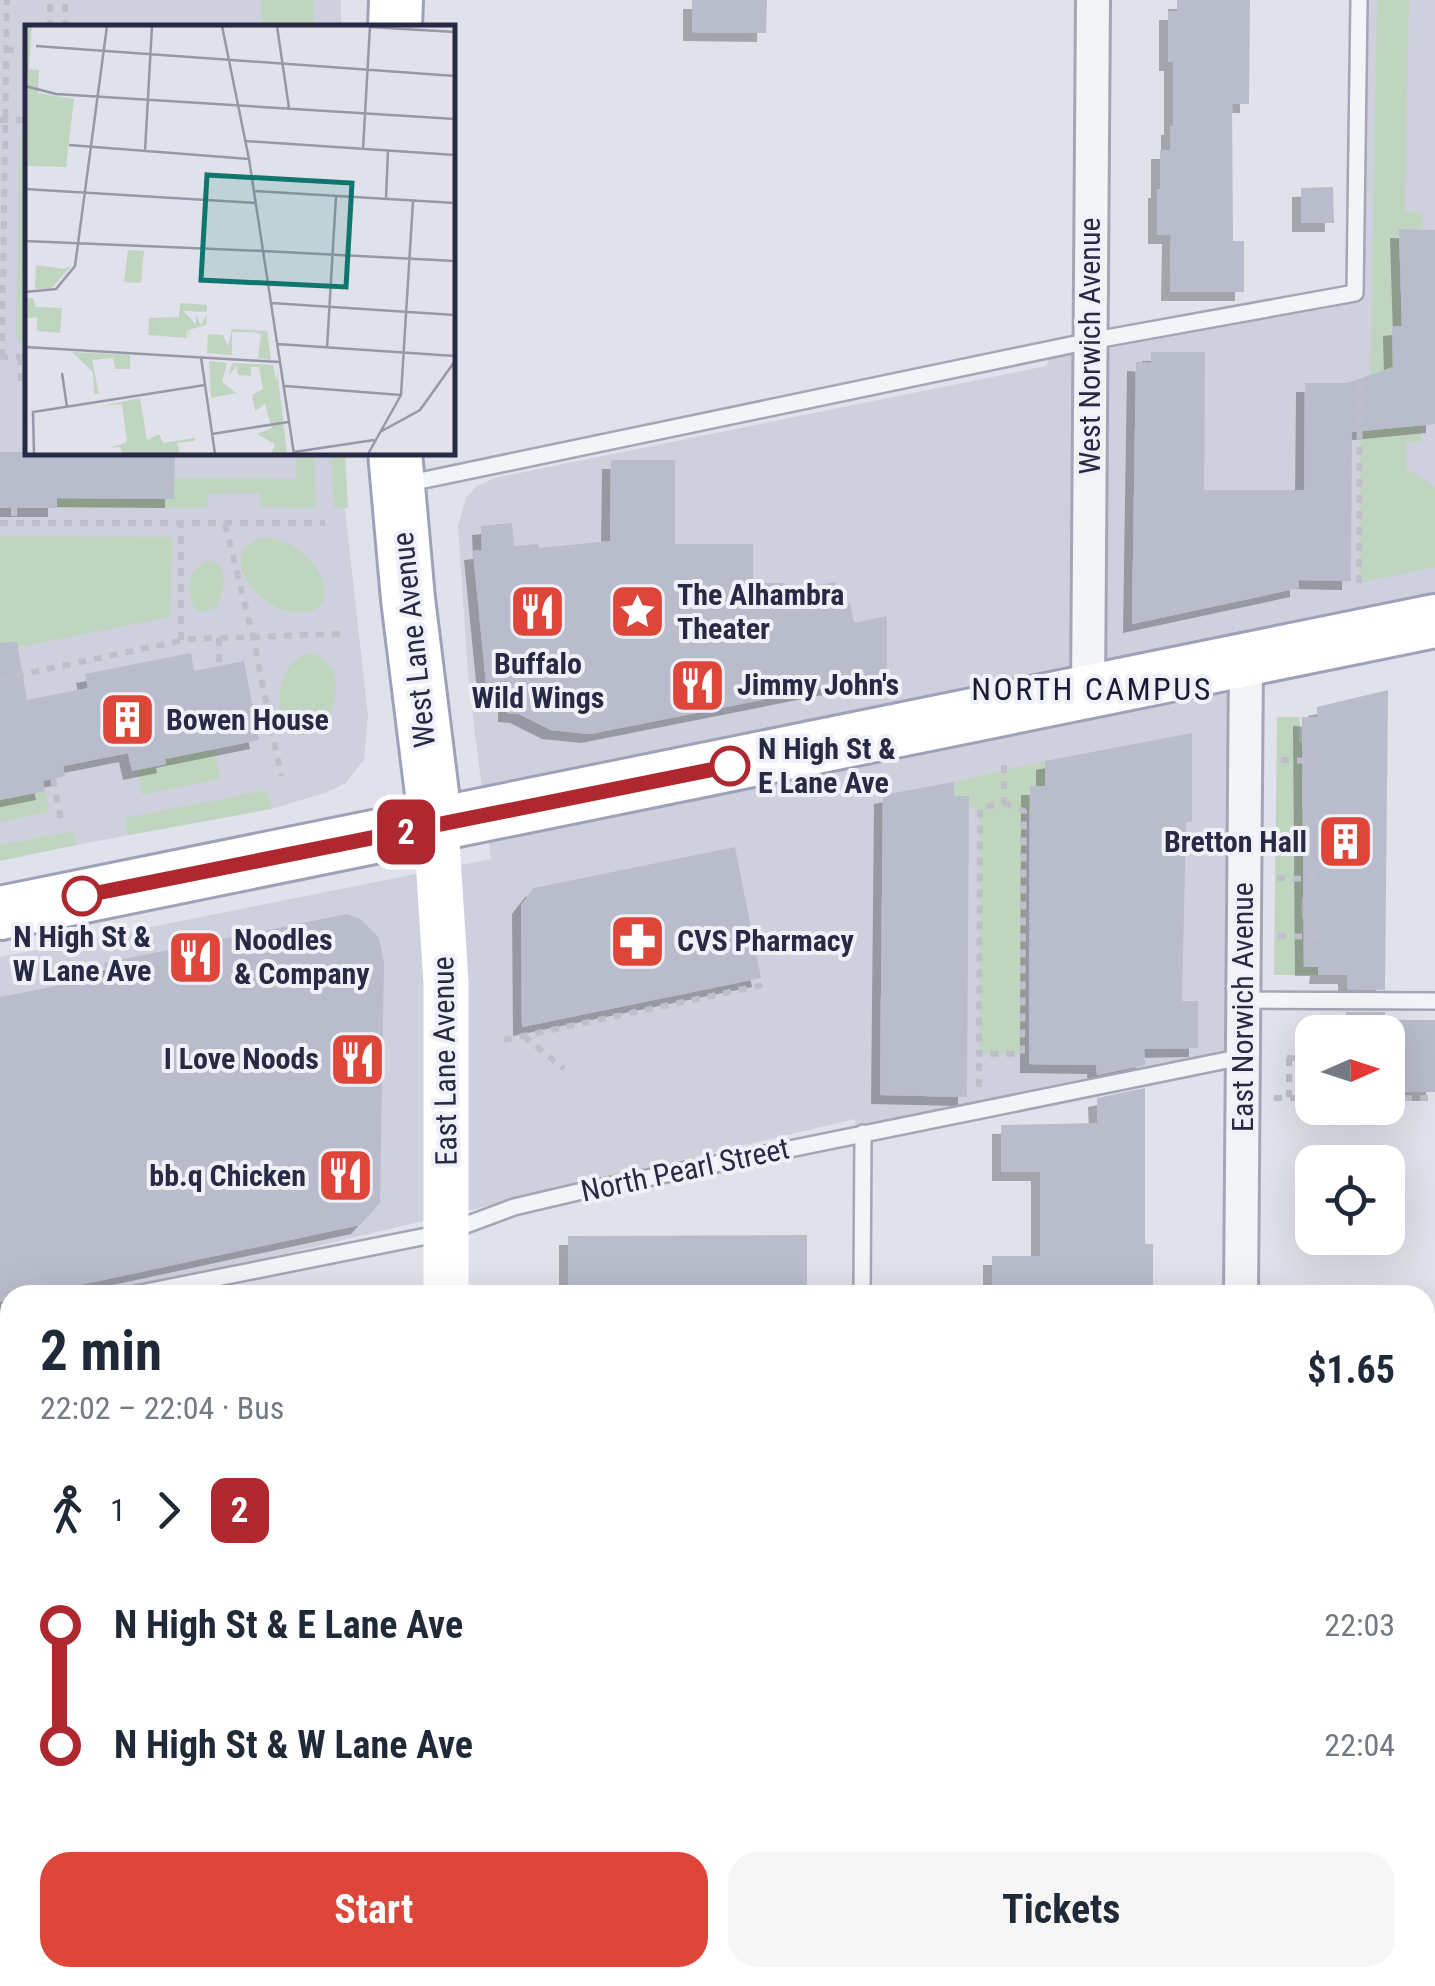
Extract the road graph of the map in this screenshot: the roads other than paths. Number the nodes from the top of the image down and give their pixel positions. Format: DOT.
graph roads {
  1 [pos="1093,0"];
  2 [pos="1359,0"];
  3 [pos="1090,340"];
  4 [pos="396,469"];
  5 [pos="1435,621"];
  6 [pos="1246,660"];
  7 [pos="1088,693"];
  8 [pos="436,826"];
  9 [pos="0,913"];
  10 [pos="1243,1000"];
  11 [pos="1435,1001"];
  12 [pos="1242,1057"];
  13 [pos="862,1132"];
  14 [pos="447,1232"];
  15 [pos="181,1285"];
  16 [pos="446,1285"];
  17 [pos="862,1285"];
  18 [pos="1240,1285"];
  1 -- 3 [label="street, West Norwich Avenue"];
  2 -- 3 [label="lane"];
  3 -- 4 [label="lane"];
  3 -- 7 [label="street, West Norwich Avenue"];
  4 -- 8 [label="main road, West Lane Avenue"];
  5 -- 6 [label="main road"];
  6 -- 7 [label="main road"];
  6 -- 10 [label="street, East Norwich Avenue"];
  7 -- 8 [label="main road"];
  8 -- 9 [label="main road"];
  8 -- 14 [label="street, East Lane Avenue"];
  10 -- 11 [label="lane"];
  10 -- 12 [label="street, East Norwich Avenue"];
  12 -- 13 [label="lane, North Pearl Street"];
  12 -- 18 [label="street, East Norwich Avenue"];
  13 -- 14 [label="lane, North Pearl Street"];
  13 -- 17 [label="lane"];
  14 -- 15 [label="lane, North Pearl Street"];
  14 -- 16 [label="street, East Lane Avenue"];
}
